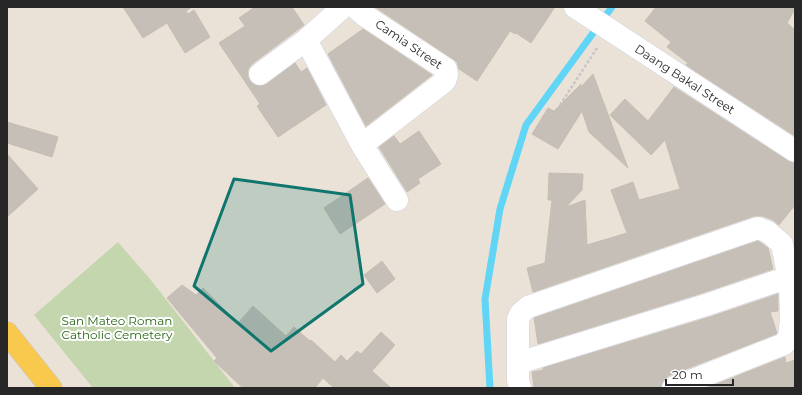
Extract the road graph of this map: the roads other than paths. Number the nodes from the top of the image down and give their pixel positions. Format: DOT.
graph roads {
  1 [pos="344,7"];
  2 [pos="355,7"];
  3 [pos="581,11"];
  4 [pos="306,40"];
  5 [pos="260,74"];
  6 [pos="362,145"];
  7 [pos="795,151"];
  8 [pos="397,200"];
  9 [pos="792,275"];
  10 [pos="7,334"];
  11 [pos="518,363"];
  12 [pos="51,388"];
  13 [pos="520,388"];
  14 [pos="673,388"];
  1 -- 4 [label="street"];
  2 -- 6 [label="street, Camia Street"];
  3 -- 7 [label="street, Daang Bakal Street"];
  4 -- 5 [label="street"];
  4 -- 6 [label="street"];
  6 -- 8 [label="street"];
  9 -- 11 [label="street"];
  9 -- 11 [label="street"];
  9 -- 14 [label="street"];
  10 -- 12 [label="main road"];
  11 -- 13 [label="street"];
}
